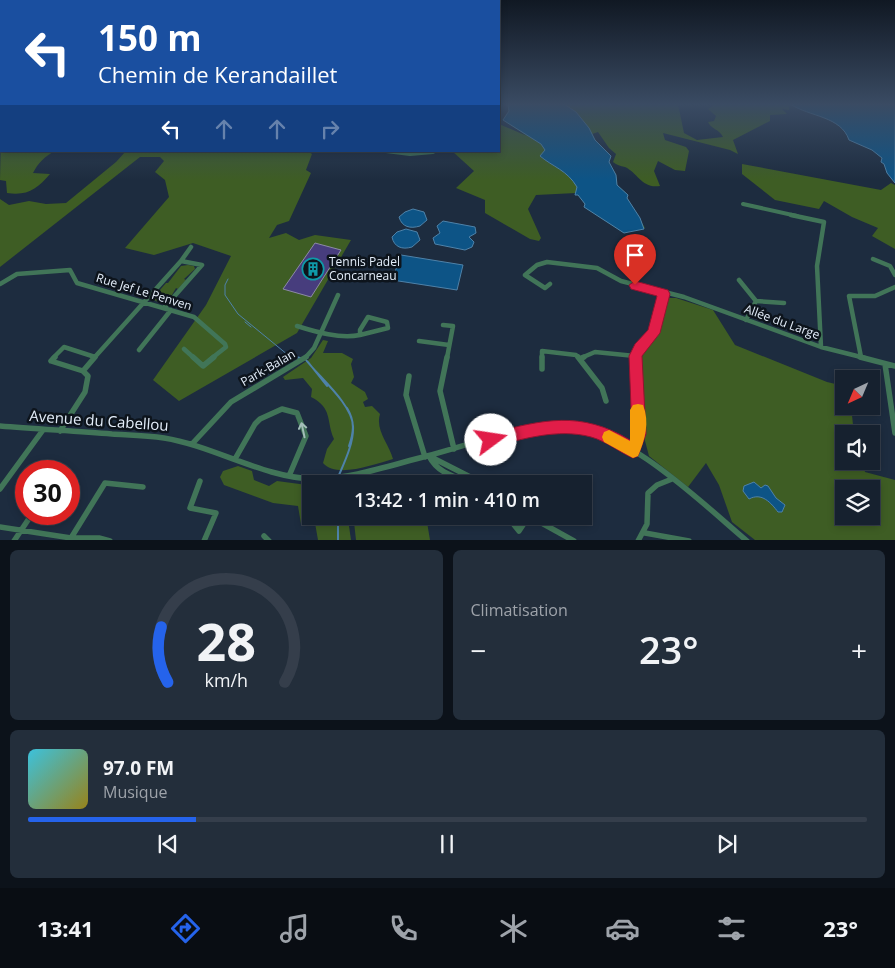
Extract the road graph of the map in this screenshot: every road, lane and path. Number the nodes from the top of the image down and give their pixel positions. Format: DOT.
graph roads {
  1 [pos="394,152"];
  2 [pos="433,152"];
  3 [pos="744,204"];
  4 [pos="190,247"];
  5 [pos="873,259"];
  6 [pos="181,260"];
  7 [pos="895,276"];
  8 [pos="739,280"];
  9 [pos="0,284"];
  10 [pos="550,284"];
  11 [pos="895,287"];
  12 [pos="664,294"];
  13 [pos="338,295"];
  14 [pos="756,301"];
  15 [pos="144,303"];
  16 [pos="784,303"];
  17 [pos="164,308"];
  18 [pos="171,310"];
  19 [pos="746,320"];
  20 [pos="443,324"];
  21 [pos="297,326"];
  22 [pos="322,333"];
  23 [pos="360,335"];
  24 [pos="419,341"];
  25 [pos="449,345"];
  26 [pos="821,347"];
  27 [pos="184,349"];
  28 [pos="138,350"];
  29 [pos="635,356"];
  30 [pos="95,357"];
  31 [pos="860,357"];
  32 [pos="580,359"];
  33 [pos="886,364"];
  34 [pos="895,366"];
  35 [pos="542,369"];
  36 [pos="83,371"];
  37 [pos="409,376"];
  38 [pos="606,401"];
  39 [pos="0,426"];
  40 [pos="43,430"];
  41 [pos="60,431"];
  42 [pos="895,433"];
  43 [pos="192,444"];
  44 [pos="454,449"];
  45 [pos="633,451"];
  46 [pos="427,456"];
  47 [pos="235,459"];
  48 [pos="452,475"];
  49 [pos="465,475"];
  50 [pos="289,476"];
  51 [pos="672,479"];
  52 [pos="200,481"];
  53 [pos="143,487"];
  54 [pos="0,489"];
  55 [pos="24,525"];
  56 [pos="514,525"];
  57 [pos="523,525"];
  58 [pos="546,525"];
  59 [pos="0,527"];
  60 [pos="21,530"];
  61 [pos="645,533"];
  62 [pos="71,538"];
  63 [pos="98,539"];
  64 [pos="14,540"];
  65 [pos="110,540"];
  66 [pos="204,540"];
  67 [pos="574,540"];
  68 [pos="638,540"];
  69 [pos="689,540"];
  70 [pos="747,540"];
  1 -- 2 [label="street"];
  3 -- 26 [label="street"];
  4 -- 6 [label="street"];
  5 -- 7 [label="street"];
  6 -- 15 [label="street"];
  6 -- 17 [label="street"];
  8 -- 14 [label="street"];
  9 -- 15 [label="street, Rue Jef Le Penven"];
  10 -- 12 [label="street, Allée du Large"];
  11 -- 31 [label="street"];
  12 -- 19 [label="street, Allée du Large"];
  12 -- 29 [label="street"];
  13 -- 22 [label="street, Park-Balan"];
  14 -- 16 [label="street"];
  14 -- 19 [label="street"];
  15 -- 17 [label="street, Rue Jef Le Penven"];
  15 -- 30 [label="street"];
  17 -- 18 [label="street, Rue Jef Le Penven"];
  18 -- 27 [label="street, Rue Jef Le Penven"];
  18 -- 28 [label="street"];
  19 -- 26 [label="street, Allée du Large"];
  20 -- 25 [label="street"];
  21 -- 22 [label="street"];
  22 -- 23 [label="street"];
  22 -- 43 [label="street, Park-Balan"];
  23 -- 23 [label="street"];
  24 -- 25 [label="street"];
  25 -- 44 [label="street"];
  26 -- 31 [label="street, Allée du Large"];
  29 -- 32 [label="street"];
  29 -- 45 [label="street"];
  30 -- 36 [label="street"];
  30 -- 36 [label="street"];
  31 -- 33 [label="street, Allée du Large"];
  32 -- 35 [label="street"];
  32 -- 38 [label="street"];
  33 -- 34 [label="street, Allée du Large"];
  33 -- 42 [label="street"];
  36 -- 41 [label="street"];
  37 -- 46 [label="street"];
  39 -- 40 [label="street, Avenue du Cabellou"];
  40 -- 41 [label="street, Avenue du Cabellou"];
  40 -- 54 [label="street"];
  41 -- 43 [label="street, Avenue du Cabellou"];
  43 -- 47 [label="street, Avenue du Cabellou"];
  44 -- 45 [label="street, Avenue du Cabellou"];
  44 -- 46 [label="street, Avenue du Cabellou"];
  45 -- 51 [label="street, Avenue du Cabellou"];
  46 -- 48 [label="street"];
  46 -- 49 [label="street"];
  46 -- 50 [label="street, Avenue du Cabellou"];
  47 -- 50 [label="street, Avenue du Cabellou"];
  50 -- 47 [label="street, one-way"];
  51 -- 61 [label="street"];
  51 -- 70 [label="street, Avenue du Cabellou"];
  52 -- 66 [label="street"];
  53 -- 62 [label="street"];
  55 -- 60 [label="street"];
  56 -- 57 [label="street"];
  58 -- 67 [label="street"];
  59 -- 60 [label="street"];
  60 -- 62 [label="street"];
  60 -- 64 [label="street"];
  61 -- 68 [label="street"];
  61 -- 69 [label="street"];
  62 -- 63 [label="street"];
  63 -- 65 [label="street"];
}
